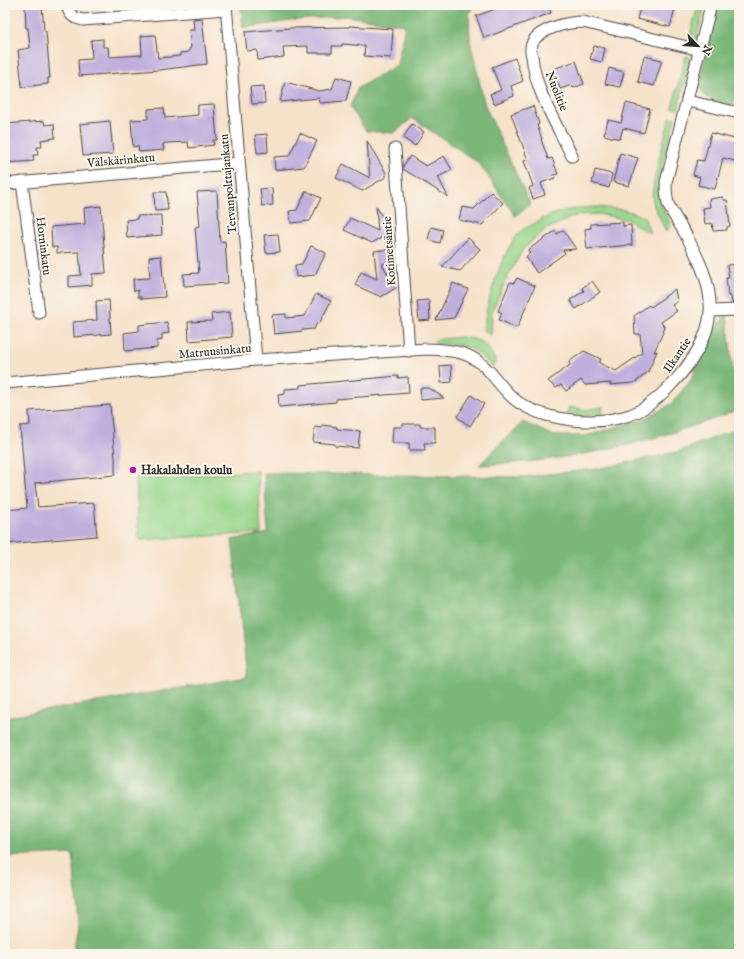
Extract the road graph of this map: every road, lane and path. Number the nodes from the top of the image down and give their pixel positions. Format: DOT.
graph roads {
  1 [pos="67,5"];
  2 [pos="711,5"];
  3 [pos="226,7"];
  4 [pos="700,50"];
  5 [pos="688,101"];
  6 [pos="739,113"];
  7 [pos="395,150"];
  8 [pos="572,156"];
  9 [pos="240,163"];
  10 [pos="22,182"];
  11 [pos="5,184"];
  12 [pos="739,310"];
  13 [pos="710,311"];
  14 [pos="39,313"];
  15 [pos="427,349"];
  16 [pos="409,351"];
  17 [pos="256,360"];
  18 [pos="5,384"];
  1 -- 3 [label="street"];
  2 -- 4 [label="street, Ilkantie"];
  3 -- 9 [label="street, Tervanpolttajankatu"];
  4 -- 5 [label="street, Ilkantie"];
  4 -- 8 [label="street, Nuolitie"];
  5 -- 6 [label="street"];
  5 -- 13 [label="street, Ilkantie"];
  7 -- 16 [label="street, Kotimetsäntie"];
  9 -- 10 [label="street, Välskärinkatu"];
  9 -- 17 [label="street, Tervanpolttajankatu"];
  10 -- 11 [label="street, Välskärinkatu"];
  10 -- 14 [label="street, Horninkatu"];
  12 -- 13 [label="street"];
  13 -- 15 [label="street, Ilkantie"];
  15 -- 16 [label="street, Matruusinkatu"];
  16 -- 17 [label="street, Matruusinkatu"];
  17 -- 18 [label="street, Matruusinkatu"];
}
